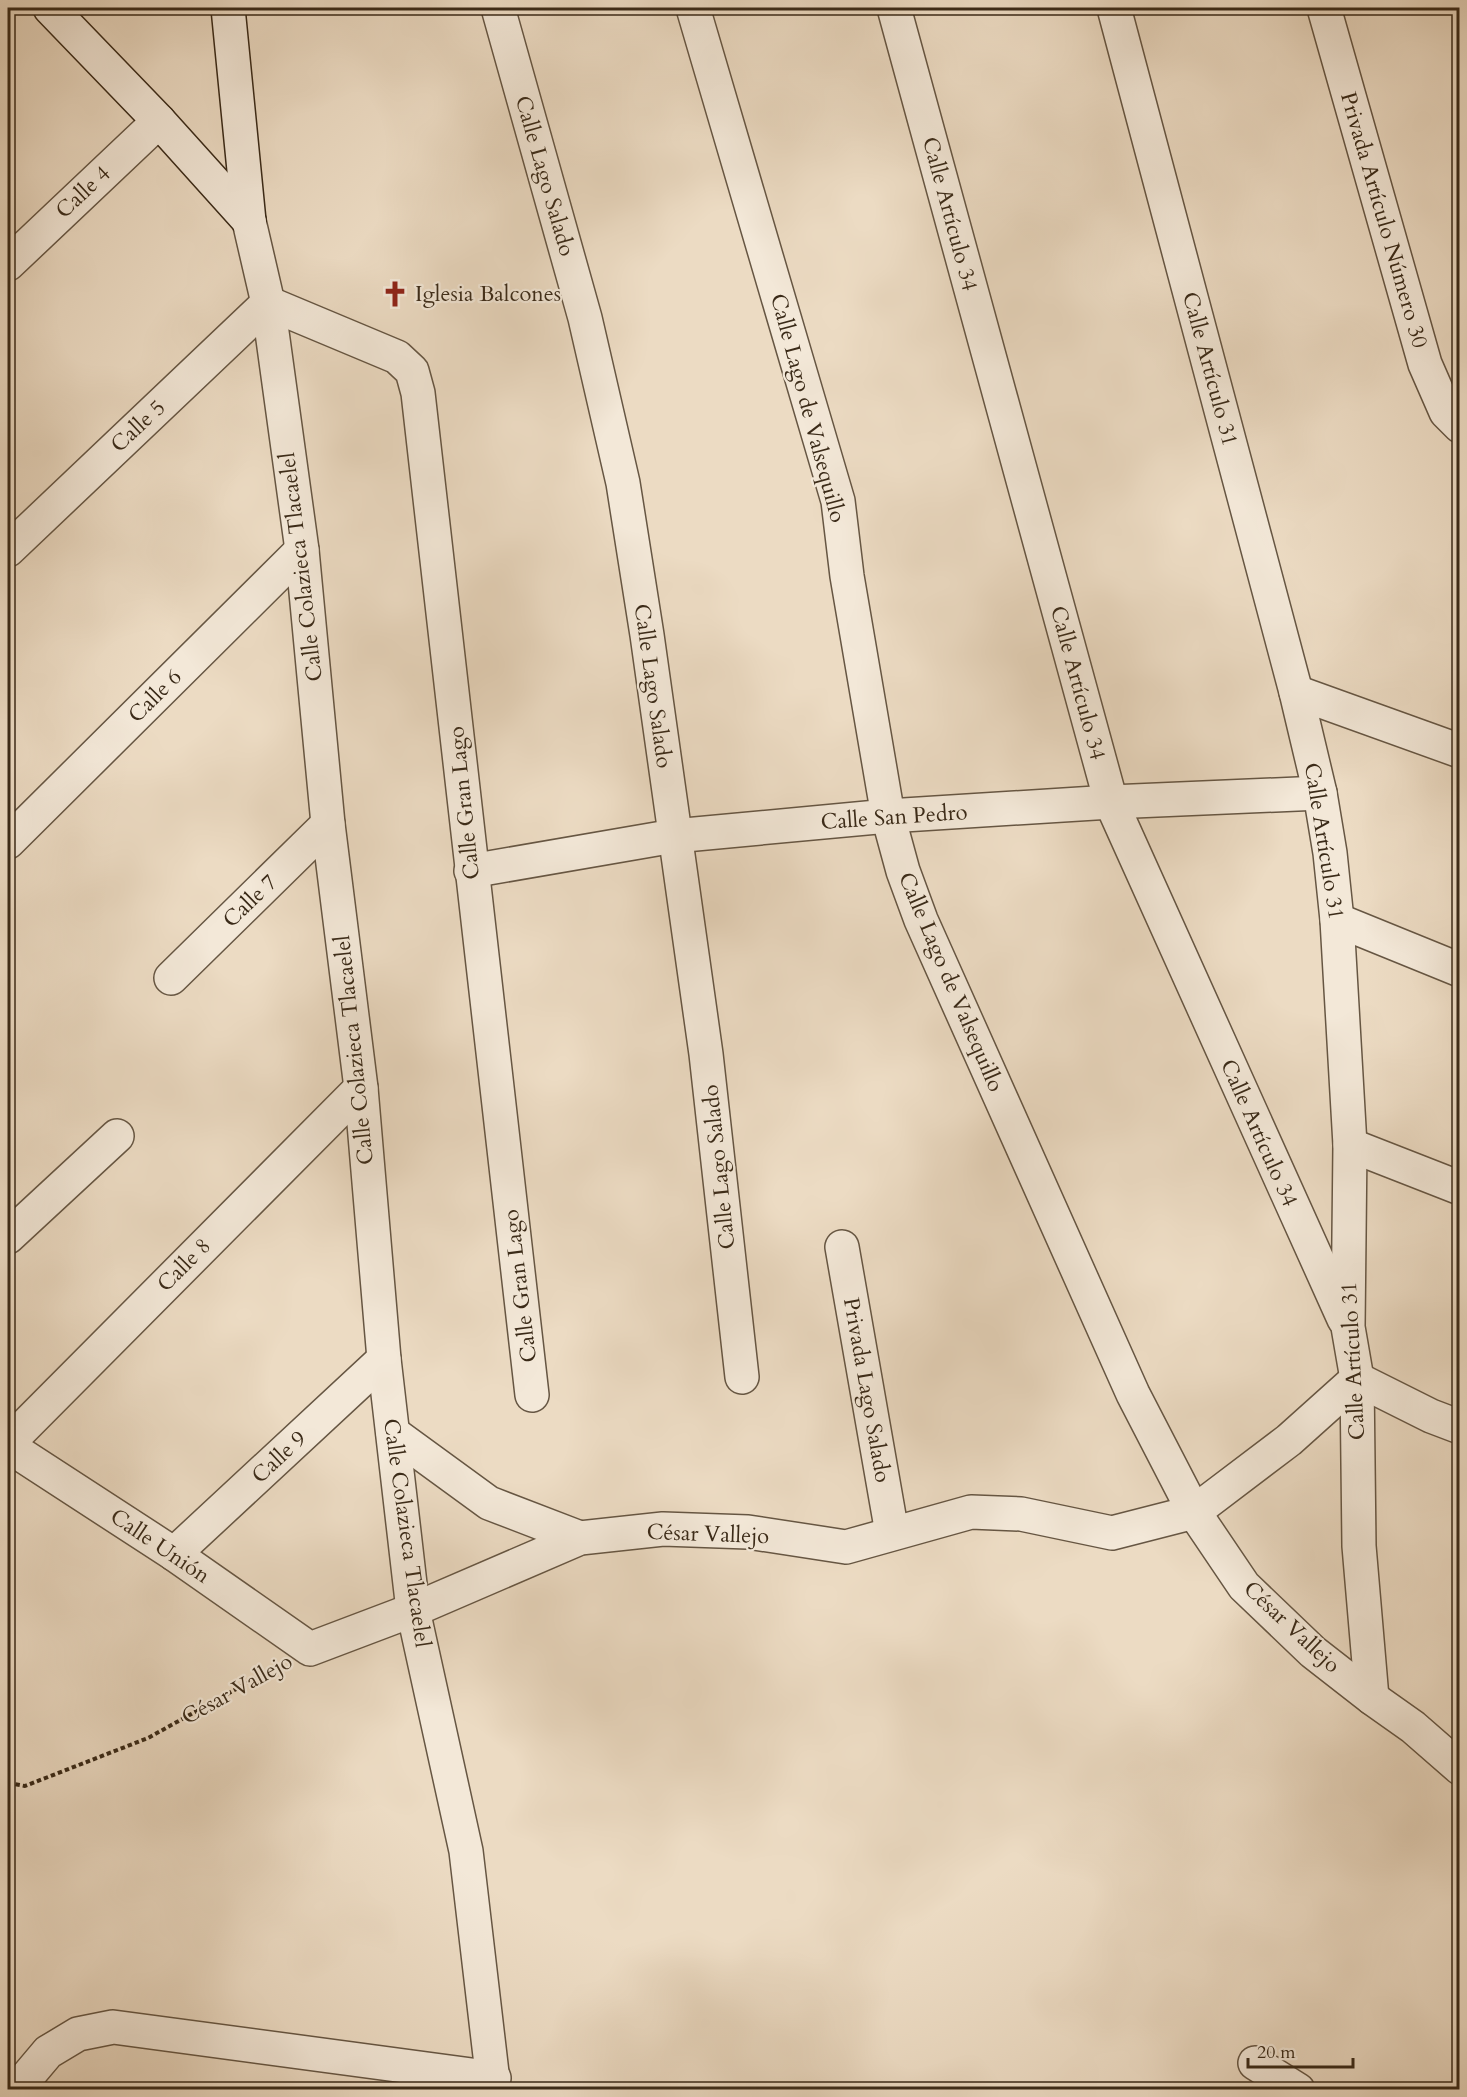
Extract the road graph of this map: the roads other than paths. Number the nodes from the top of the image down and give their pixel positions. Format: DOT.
graph roads {
  1 [pos="50,8"];
  2 [pos="228,8"];
  3 [pos="498,8"];
  4 [pos="693,8"];
  5 [pos="894,8"];
  6 [pos="1114,8"];
  7 [pos="1323,8"];
  8 [pos="159,121"];
  9 [pos="249,221"];
  10 [pos="8,264"];
  11 [pos="268,303"];
  12 [pos="1455,412"];
  13 [pos="8,550"];
  14 [pos="302,550"];
  15 [pos="1296,692"];
  16 [pos="1460,751"];
  17 [pos="1320,793"];
  18 [pos="1111,802"];
  19 [pos="888,816"];
  20 [pos="328,824"];
  21 [pos="674,836"];
  22 [pos="8,842"];
  23 [pos="471,871"];
  24 [pos="1337,920"];
  25 [pos="1460,970"];
  26 [pos="171,978"];
  27 [pos="361,1088"];
  28 [pos="117,1136"];
  29 [pos="1350,1145"];
  30 [pos="1460,1188"];
  31 [pos="8,1237"];
  32 [pos="842,1246"];
  33 [pos="1348,1327"];
  34 [pos="384,1359"];
  35 [pos="742,1377"];
  36 [pos="1357,1379"];
  37 [pos="532,1395"];
  38 [pos="1460,1427"];
  39 [pos="393,1432"];
  40 [pos="8,1444"];
  41 [pos="1194,1512"];
  42 [pos="892,1533"];
  43 [pos="580,1538"];
  44 [pos="174,1554"];
  45 [pos="413,1611"];
  46 [pos="310,1649"];
  47 [pos="1372,1698"];
  48 [pos="1460,1768"];
  49 [pos="1255,2063"];
  50 [pos="494,2084"];
  51 [pos="16,2090"];
  52 [pos="1298,2090"];
  1 -- 8 [label="street"];
  2 -- 9 [label="street, Calle Colazieca Tlacaelel"];
  3 -- 21 [label="street, Calle Lago Salado"];
  4 -- 19 [label="street, Calle Lago de Valsequillo"];
  5 -- 18 [label="street, Calle Artículo 34"];
  6 -- 15 [label="street, Calle Artículo 31"];
  7 -- 12 [label="street, Privada Artículo Número 30"];
  8 -- 9 [label="street"];
  8 -- 10 [label="street, Calle 4"];
  9 -- 11 [label="street, Calle Colazieca Tlacaelel"];
  11 -- 13 [label="street, Calle 5"];
  11 -- 14 [label="street, Calle Colazieca Tlacaelel"];
  11 -- 23 [label="street, Calle Gran Lago"];
  14 -- 20 [label="street, Calle Colazieca Tlacaelel"];
  14 -- 22 [label="street, Calle 6"];
  15 -- 16 [label="street"];
  15 -- 17 [label="street, Calle Artículo 31"];
  17 -- 18 [label="street, Calle San Pedro"];
  17 -- 24 [label="street, Calle Artículo 31"];
  18 -- 19 [label="street, Calle San Pedro"];
  18 -- 33 [label="street, Calle Artículo 34"];
  19 -- 21 [label="street, Calle San Pedro"];
  19 -- 41 [label="street, Calle Lago de Valsequillo"];
  20 -- 26 [label="street, Calle 7"];
  20 -- 27 [label="street, Calle Colazieca Tlacaelel"];
  21 -- 23 [label="street, Calle San Pedro"];
  21 -- 35 [label="street, Calle Lago Salado"];
  23 -- 37 [label="street, Calle Gran Lago"];
  24 -- 25 [label="street"];
  24 -- 29 [label="street, Calle Artículo 31"];
  27 -- 34 [label="street, Calle Colazieca Tlacaelel"];
  27 -- 40 [label="street, Calle 8"];
  28 -- 31 [label="street"];
  29 -- 30 [label="street"];
  29 -- 33 [label="street, Calle Artículo 31"];
  32 -- 42 [label="street, Privada Lago Salado"];
  33 -- 36 [label="street, Calle Artículo 31"];
  34 -- 39 [label="street, Calle Colazieca Tlacaelel"];
  34 -- 44 [label="street, Calle 9"];
  36 -- 38 [label="street"];
  36 -- 41 [label="street"];
  36 -- 47 [label="street, Calle Artículo 31"];
  39 -- 43 [label="street"];
  39 -- 45 [label="street, Calle Colazieca Tlacaelel"];
  40 -- 44 [label="street, Calle Unión"];
  41 -- 42 [label="street, César Vallejo"];
  41 -- 47 [label="street, César Vallejo"];
  42 -- 43 [label="street, César Vallejo"];
  43 -- 45 [label="street, César Vallejo"];
  44 -- 46 [label="street, Calle Unión"];
  45 -- 46 [label="street, César Vallejo"];
  45 -- 50 [label="street, Calle Colazieca Tlacaelel"];
  47 -- 48 [label="street, César Vallejo"];
  49 -- 52 [label="street"];
  50 -- 51 [label="street"];
}
